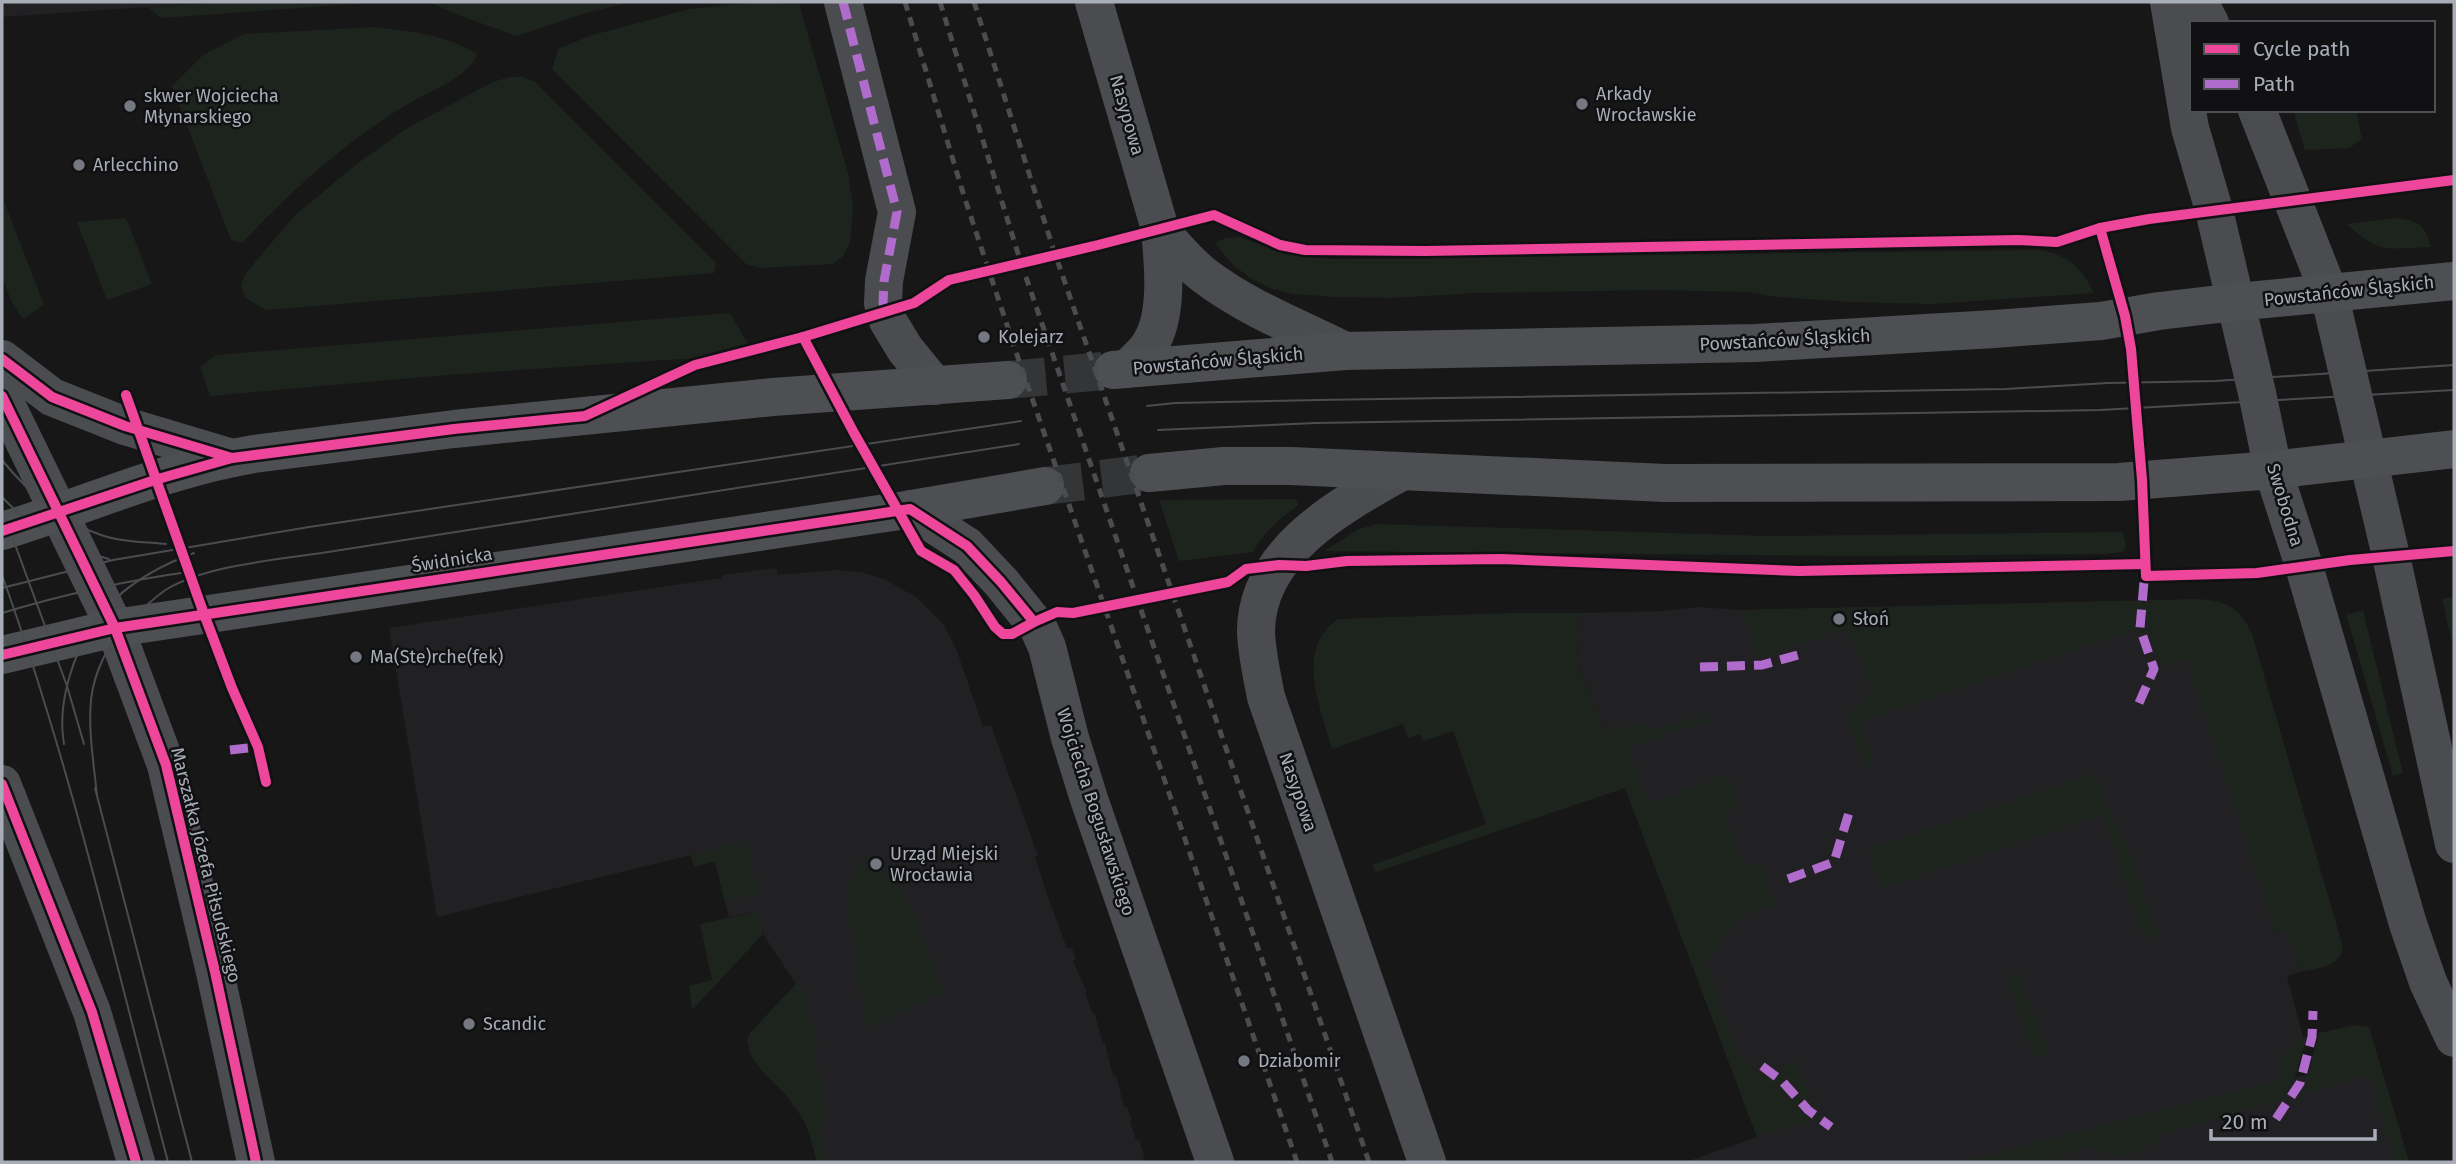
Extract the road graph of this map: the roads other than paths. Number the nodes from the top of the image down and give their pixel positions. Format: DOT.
graph roads {
  1 [pos="843,2"];
  2 [pos="1094,2"];
  3 [pos="2169,2"];
  4 [pos="2199,2"];
  5 [pos="2209,21"];
  6 [pos="2258,112"];
  7 [pos="1160,229"];
  8 [pos="2454,281"];
  9 [pos="2329,293"];
  10 [pos="2236,302"];
  11 [pos="1345,351"];
  12 [pos="2,359"];
  13 [pos="1120,369"];
  14 [pos="1008,380"];
  15 [pos="935,387"];
  16 [pos="2,396"];
  17 [pos="2454,449"];
  18 [pos="232,458"];
  19 [pos="2368,460"];
  20 [pos="2273,470"];
  21 [pos="1401,472"];
  22 [pos="1149,473"];
  23 [pos="1045,486"];
  24 [pos="910,509"];
  25 [pos="59,514"];
  26 [pos="2,531"];
  27 [pos="115,628"];
  28 [pos="2,655"];
  29 [pos="2,784"];
  30 [pos="2454,844"];
  31 [pos="2454,1038"];
  32 [pos="136,1162"];
  33 [pos="256,1162"];
  34 [pos="1215,1162"];
  35 [pos="1427,1162"];
  1 -- 15 [label="street"];
  2 -- 7 [label="street, Nasypowa"];
  3 -- 10 [label="street, Swobodna"];
  4 -- 5 [label="street"];
  6 -- 9 [label="street"];
  7 -- 11 [label="street, Nasypowa"];
  7 -- 13 [label="street, Nasypowa"];
  8 -- 9 [label="main road, Powstańców Śląskich"];
  9 -- 10 [label="main road, Powstańców Śląskich"];
  9 -- 19 [label="street"];
  10 -- 11 [label="main road, Powstańców Śląskich"];
  10 -- 20 [label="street, Swobodna"];
  11 -- 13 [label="main road, Powstańców Śląskich"];
  12 -- 18 [label="street"];
  14 -- 15 [label="main road"];
  15 -- 18 [label="main road"];
  16 -- 25 [label="street, Marszałka Józefa Piłsudskiego"];
  17 -- 19 [label="main road"];
  18 -- 25 [label="main road"];
  19 -- 20 [label="main road"];
  19 -- 30 [label="street"];
  20 -- 21 [label="main road"];
  20 -- 31 [label="street, Swobodna"];
  21 -- 22 [label="main road"];
  21 -- 35 [label="street, Nasypowa"];
  23 -- 24 [label="main road"];
  24 -- 27 [label="main road, Świdnicka"];
  24 -- 34 [label="street, Wojciecha Bogusławskiego"];
  25 -- 26 [label="main road"];
  25 -- 27 [label="street, Marszałka Józefa Piłsudskiego"];
  27 -- 28 [label="main road, Świdnicka"];
  27 -- 33 [label="street, Marszałka Józefa Piłsudskiego"];
  29 -- 32 [label="street"];
}
